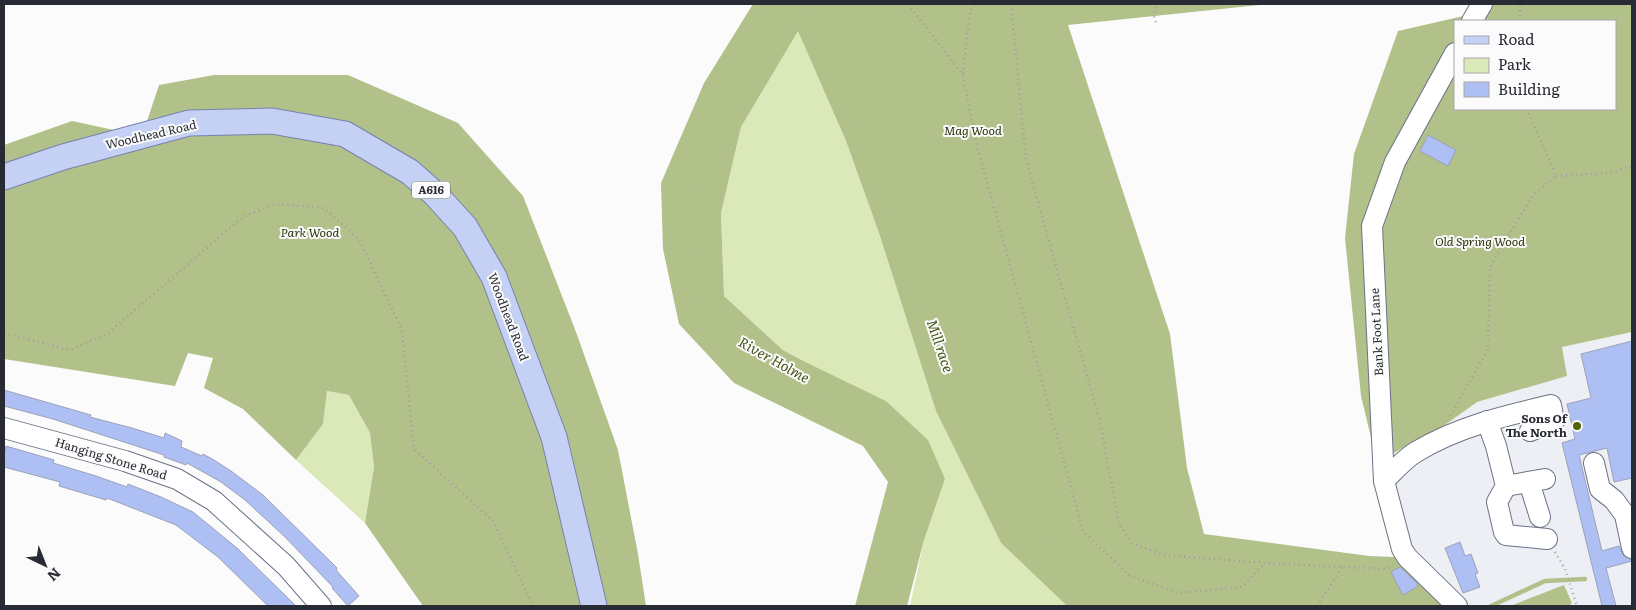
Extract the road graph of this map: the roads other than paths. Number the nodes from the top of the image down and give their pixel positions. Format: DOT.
graph roads {
  1 [pos="1482,4"];
  2 [pos="1473,20"];
  3 [pos="1454,55"];
  4 [pos="4,177"];
  5 [pos="1487,421"];
  6 [pos="4,428"];
  7 [pos="1530,431"];
  8 [pos="1594,463"];
  9 [pos="1384,480"];
  10 [pos="1506,486"];
  11 [pos="1540,517"];
  12 [pos="1547,539"];
  13 [pos="1632,548"];
  14 [pos="321,606"];
  15 [pos="594,606"];
  16 [pos="1456,606"];
  1 -- 2 [label="street"];
  3 -- 9 [label="street, Bank Foot Lane"];
  4 -- 15 [label="main road, Woodhead Road / A616"];
  5 -- 7 [label="street"];
  5 -- 9 [label="street"];
  5 -- 10 [label="street"];
  6 -- 14 [label="street, Hanging Stone Road"];
  8 -- 13 [label="street"];
  9 -- 16 [label="street, Bank Foot Lane"];
  10 -- 11 [label="street"];
  10 -- 12 [label="street"];
}
